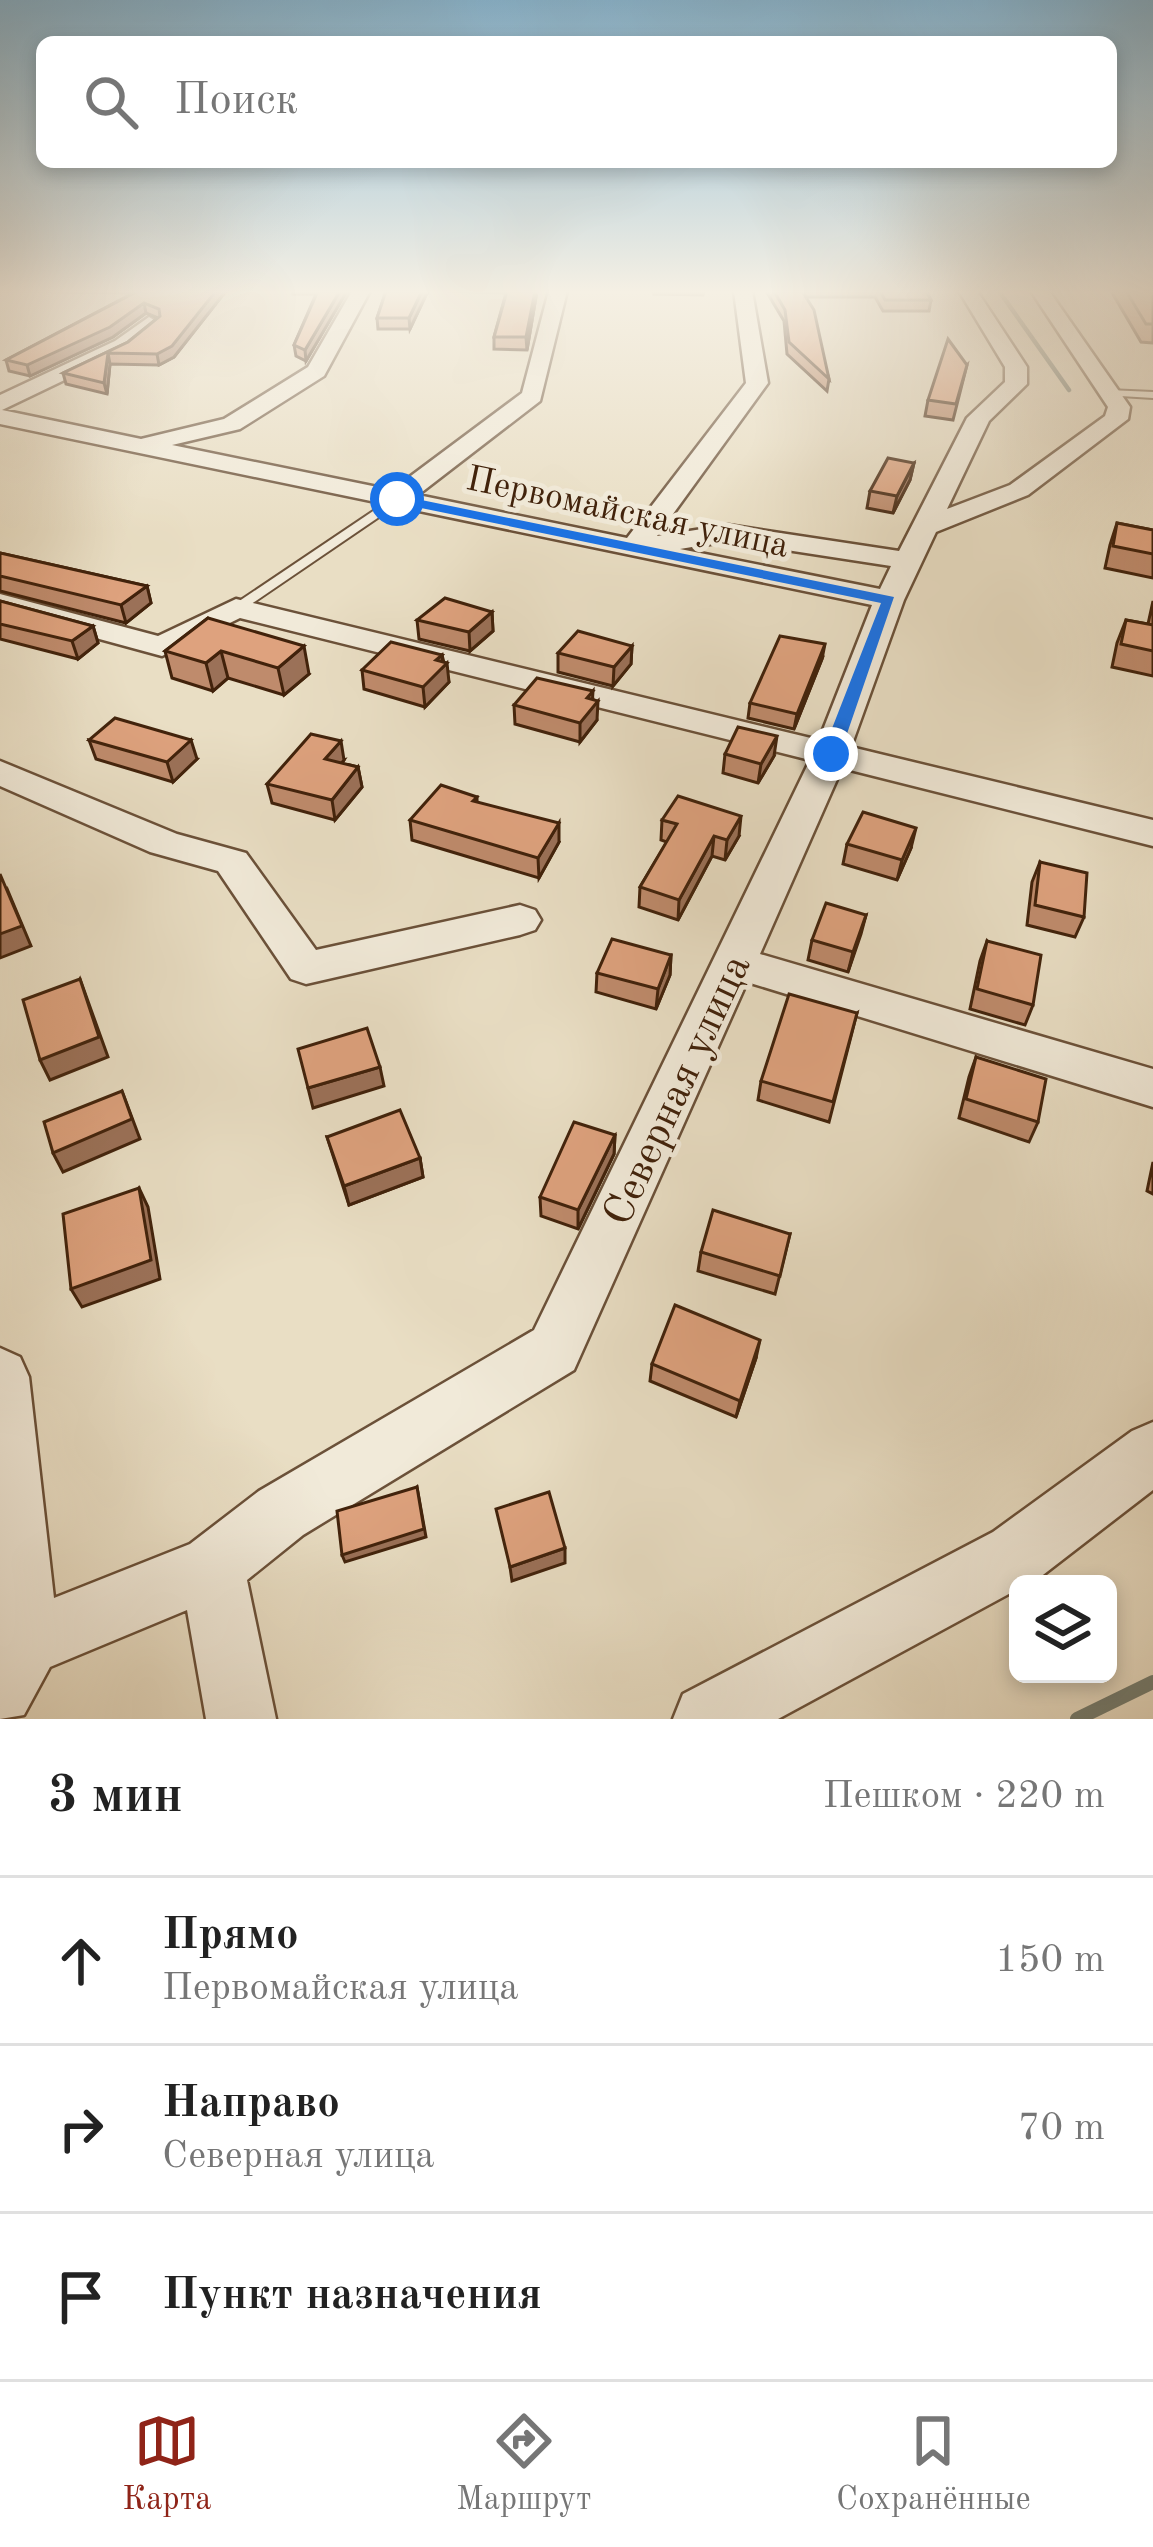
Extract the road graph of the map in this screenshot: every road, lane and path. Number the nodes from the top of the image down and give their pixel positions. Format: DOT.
graph roads {
  1 [pos="68,371"];
  2 [pos="316,371"];
  3 [pos="538,371"];
  4 [pos="756,371"];
  5 [pos="1016,371"];
  6 [pos="1094,371"];
  7 [pos="1108,393"];
  8 [pos="1153,395"];
  9 [pos="0,404"];
  10 [pos="0,417"];
  11 [pos="139,446"];
  12 [pos="397,499"];
  13 [pos="634,548"];
  14 [pos="909,563"];
  15 [pos="0,603"];
  16 [pos="236,608"];
  17 [pos="831,754"];
  18 [pos="0,772"];
  19 [pos="1153,833"];
  20 [pos="520,920"];
  21 [pos="734,962"];
  22 [pos="1153,1088"];
  23 [pos="0,1377"];
  24 [pos="1153,1452"];
  25 [pos="212,1567"];
  26 [pos="13,1667"];
  27 [pos="241,1719"];
  28 [pos="708,1719"];
  1 -- 9 [label="street"];
  2 -- 11 [label="street"];
  3 -- 12 [label="street"];
  4 -- 13 [label="street"];
  5 -- 14 [label="street, Северная улица"];
  6 -- 7 [label="street"];
  7 -- 8 [label="lane"];
  7 -- 14 [label="street"];
  10 -- 11 [label="street, Первомайская улица"];
  11 -- 12 [label="street, Первомайская улица"];
  12 -- 13 [label="street, Первомайская улица"];
  12 -- 16 [label="lane"];
  13 -- 14 [label="street, Первомайская улица"];
  13 -- 14 [label="street"];
  14 -- 17 [label="street, Северная улица"];
  15 -- 16 [label="street"];
  16 -- 17 [label="street"];
  17 -- 19 [label="street"];
  17 -- 21 [label="street, Северная улица"];
  18 -- 20 [label="street"];
  21 -- 22 [label="street"];
  21 -- 25 [label="street, Северная улица"];
  23 -- 26 [label="street"];
  24 -- 28 [label="street"];
  25 -- 26 [label="street, Северная улица"];
  25 -- 27 [label="street"];
}
